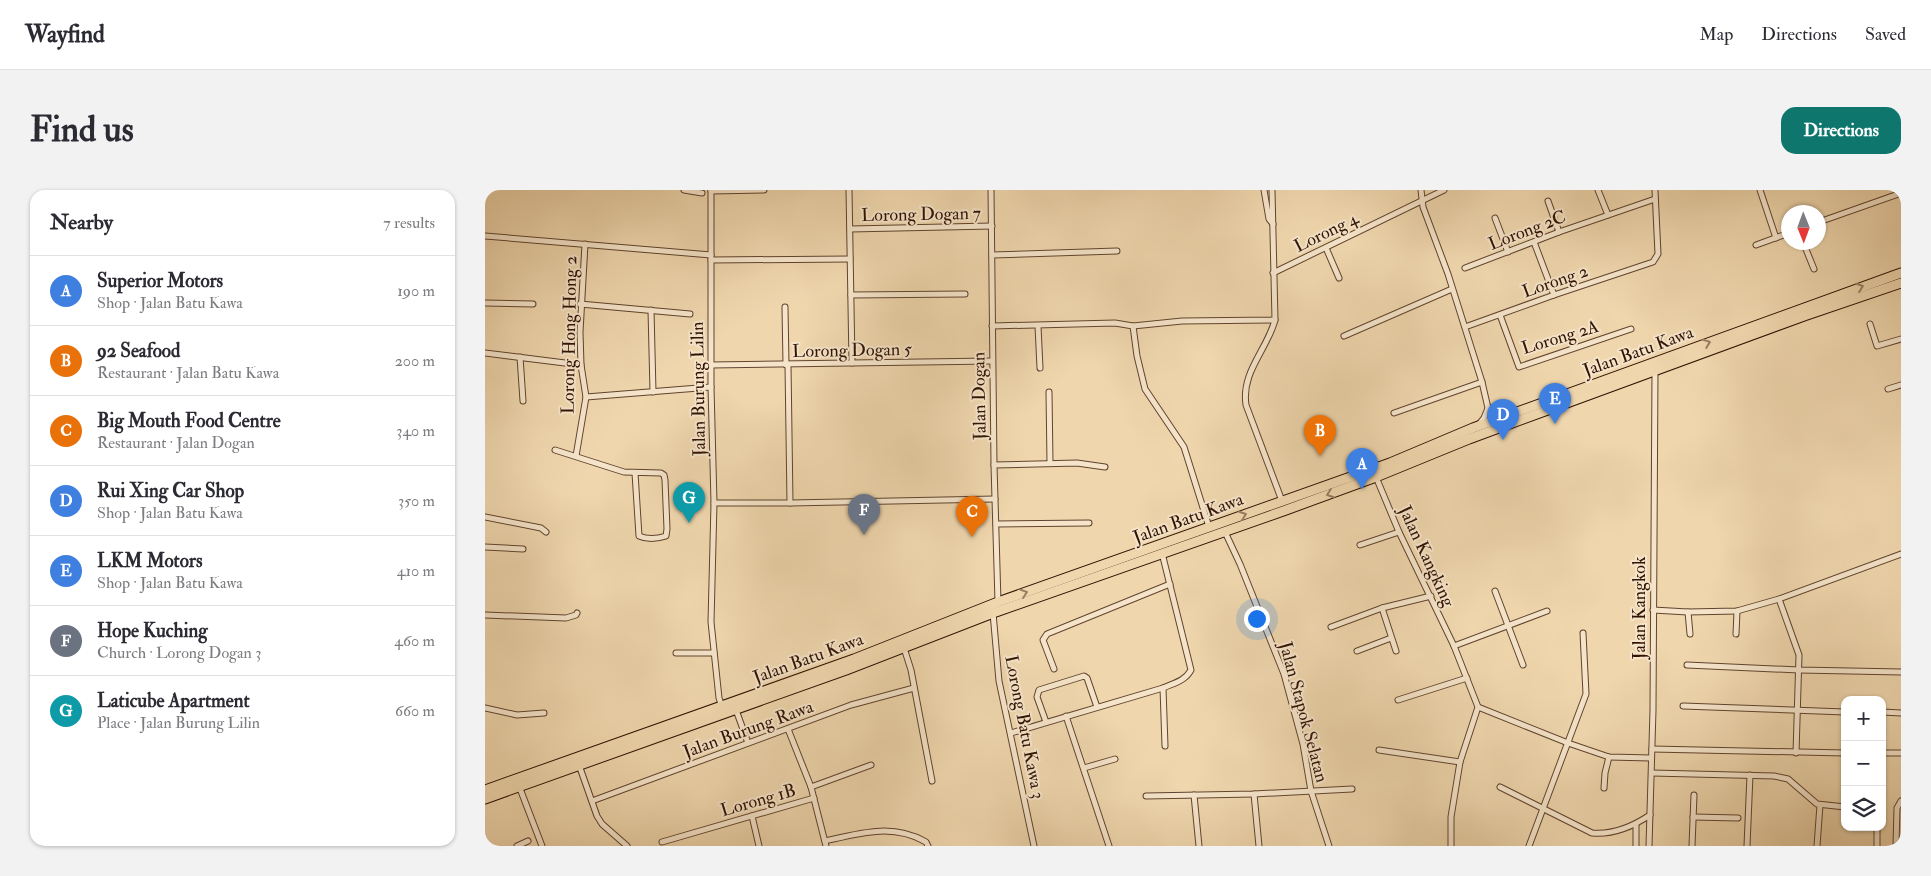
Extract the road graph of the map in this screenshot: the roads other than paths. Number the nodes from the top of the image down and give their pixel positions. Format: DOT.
graph roads {
  1 [pos="684,190"];
  2 [pos="764,190"];
  3 [pos="849,190"];
  4 [pos="991,190"];
  5 [pos="1263,190"];
  6 [pos="1272,190"];
  7 [pos="1421,190"];
  8 [pos="1444,190"];
  9 [pos="1598,190"];
  10 [pos="1655,190"];
  11 [pos="1760,190"];
  12 [pos="711,191"];
  13 [pos="702,193"];
  14 [pos="1901,193"];
  15 [pos="1655,199"];
  16 [pos="1548,201"];
  17 [pos="1422,202"];
  18 [pos="1608,215"];
  19 [pos="1495,218"];
  20 [pos="1826,220"];
  21 [pos="1273,224"];
  22 [pos="992,226"];
  23 [pos="851,229"];
  24 [pos="1559,232"];
  25 [pos="485,236"];
  26 [pos="1781,236"];
  27 [pos="1776,238"];
  28 [pos="1535,242"];
  29 [pos="585,244"];
  30 [pos="1756,245"];
  31 [pos="1326,248"];
  32 [pos="1806,250"];
  33 [pos="1117,251"];
  34 [pos="1508,252"];
  35 [pos="992,255"];
  36 [pos="711,258"];
  37 [pos="850,259"];
  38 [pos="1465,268"];
  39 [pos="1814,269"];
  40 [pos="1273,273"];
  41 [pos="1901,273"];
  42 [pos="1339,278"];
  43 [pos="1901,283"];
  44 [pos="1452,290"];
  45 [pos="965,294"];
  46 [pos="851,295"];
  47 [pos="1554,295"];
  48 [pos="485,303"];
  49 [pos="533,304"];
  50 [pos="580,304"];
  51 [pos="785,307"];
  52 [pos="651,310"];
  53 [pos="690,314"];
  54 [pos="1500,314"];
  55 [pos="1275,320"];
  56 [pos="1870,324"];
  57 [pos="992,326"];
  58 [pos="1038,326"];
  59 [pos="1133,326"];
  60 [pos="1465,327"];
  61 [pos="1631,329"];
  62 [pos="1344,336"];
  63 [pos="1901,338"];
  64 [pos="485,353"];
  65 [pos="520,357"];
  66 [pos="992,361"];
  67 [pos="852,364"];
  68 [pos="581,365"];
  69 [pos="711,365"];
  70 [pos="787,365"];
  71 [pos="1040,368"];
  72 [pos="1655,371"];
  73 [pos="1482,382"];
  74 [pos="1901,384"];
  75 [pos="711,387"];
  76 [pos="1888,389"];
  77 [pos="653,392"];
  78 [pos="1049,392"];
  79 [pos="586,397"];
  80 [pos="523,401"];
  81 [pos="1488,408"];
  82 [pos="1394,413"];
  83 [pos="1517,413"];
  84 [pos="1473,428"];
  85 [pos="555,450"];
  86 [pos="576,456"];
  87 [pos="1050,463"];
  88 [pos="993,465"];
  89 [pos="1105,467"];
  90 [pos="635,473"];
  91 [pos="1376,477"];
  92 [pos="995,499"];
  93 [pos="1282,501"];
  94 [pos="714,503"];
  95 [pos="790,503"];
  96 [pos="485,517"];
  97 [pos="1089,523"];
  98 [pos="996,524"];
  99 [pos="1209,527"];
  100 [pos="546,532"];
  101 [pos="1225,532"];
  102 [pos="1399,532"];
  103 [pos="1360,545"];
  104 [pos="485,547"];
  105 [pos="523,548"];
  106 [pos="1162,554"];
  107 [pos="1901,554"];
  108 [pos="1171,584"];
  109 [pos="1495,591"];
  110 [pos="1431,596"];
  111 [pos="1779,599"];
  112 [pos="998,602"];
  113 [pos="1382,608"];
  114 [pos="1653,610"];
  115 [pos="1547,611"];
  116 [pos="1737,611"];
  117 [pos="1688,612"];
  118 [pos="577,613"];
  119 [pos="993,614"];
  120 [pos="485,615"];
  121 [pos="1508,625"];
  122 [pos="1331,628"];
  123 [pos="1583,633"];
  124 [pos="1690,634"];
  125 [pos="1736,634"];
  126 [pos="1391,638"];
  127 [pos="1454,646"];
  128 [pos="904,648"];
  129 [pos="1357,651"];
  130 [pos="1396,651"];
  131 [pos="676,653"];
  132 [pos="714,653"];
  133 [pos="1523,665"];
  134 [pos="1687,665"];
  135 [pos="1054,669"];
  136 [pos="1799,670"];
  137 [pos="1901,672"];
  138 [pos="1467,678"];
  139 [pos="914,688"];
  140 [pos="1163,688"];
  141 [pos="1398,700"];
  142 [pos="1683,706"];
  143 [pos="722,707"];
  144 [pos="1097,707"];
  145 [pos="1478,707"];
  146 [pos="485,708"];
  147 [pos="736,710"];
  148 [pos="1797,711"];
  149 [pos="1841,712"];
  150 [pos="1886,712"];
  151 [pos="1901,712"];
  152 [pos="545,713"];
  153 [pos="1067,716"];
  154 [pos="1045,722"];
  155 [pos="788,729"];
  156 [pos="1011,733"];
  157 [pos="747,743"];
  158 [pos="1568,743"];
  159 [pos="1165,746"];
  160 [pos="1652,749"];
  161 [pos="1379,750"];
  162 [pos="1796,753"];
  163 [pos="1841,753"];
  164 [pos="1886,753"];
  165 [pos="1901,753"];
  166 [pos="1609,757"];
  167 [pos="1651,758"];
  168 [pos="1115,759"];
  169 [pos="1460,762"];
  170 [pos="579,765"];
  171 [pos="871,765"];
  172 [pos="1084,768"];
  173 [pos="1652,773"];
  174 [pos="1750,775"];
  175 [pos="932,781"];
  176 [pos="519,786"];
  177 [pos="811,787"];
  178 [pos="1500,787"];
  179 [pos="1604,788"];
  180 [pos="1352,789"];
  181 [pos="485,790"];
  182 [pos="1311,791"];
  183 [pos="1254,794"];
  184 [pos="1194,795"];
  185 [pos="1694,795"];
  186 [pos="1146,796"];
  187 [pos="814,798"];
  188 [pos="485,799"];
  189 [pos="592,801"];
  190 [pos="1901,801"];
  191 [pos="1820,806"];
  192 [pos="1841,807"];
  193 [pos="1543,809"];
  194 [pos="1650,815"];
  195 [pos="753,816"];
  196 [pos="1693,817"];
  197 [pos="1738,818"];
  198 [pos="1637,824"];
  199 [pos="1877,831"];
  200 [pos="529,841"];
  201 [pos="662,842"];
  202 [pos="826,844"];
  203 [pos="517,846"];
  204 [pos="542,846"];
  205 [pos="627,846"];
  206 [pos="759,846"];
  207 [pos="928,846"];
  208 [pos="1034,846"];
  209 [pos="1109,846"];
  210 [pos="1199,846"];
  211 [pos="1259,846"];
  212 [pos="1329,846"];
  213 [pos="1451,846"];
  214 [pos="1529,846"];
  215 [pos="1636,846"];
  216 [pos="1649,846"];
  217 [pos="1692,846"];
  218 [pos="1747,846"];
  219 [pos="1817,846"];
  220 [pos="1877,846"];
  221 [pos="1896,846"];
  1 -- 13 [label="street"];
  2 -- 12 [label="street"];
  3 -- 23 [label="street"];
  4 -- 22 [label="street, Jalan Dogan"];
  5 -- 21 [label="street"];
  6 -- 21 [label="street"];
  7 -- 17 [label="street"];
  8 -- 17 [label="street, Lorong 4"];
  9 -- 18 [label="street"];
  10 -- 15 [label="street"];
  11 -- 27 [label="street"];
  12 -- 36 [label="street, Jalan Burung Lilin"];
  14 -- 20 [label="street"];
  15 -- 18 [label="street, Lorong 2C"];
  15 -- 47 [label="street, Lorong 2"];
  16 -- 24 [label="street"];
  17 -- 31 [label="street, Lorong 4"];
  17 -- 44 [label="street"];
  18 -- 24 [label="street, Lorong 2C"];
  19 -- 34 [label="street"];
  21 -- 40 [label="street"];
  22 -- 23 [label="street, Lorong Dogan 7"];
  22 -- 35 [label="street, Jalan Dogan"];
  23 -- 37 [label="street"];
  24 -- 28 [label="street, Lorong 2C"];
  25 -- 29 [label="street"];
  26 -- 27 [label="street"];
  27 -- 30 [label="street"];
  28 -- 34 [label="street, Lorong 2C"];
  28 -- 47 [label="street"];
  29 -- 36 [label="street"];
  29 -- 50 [label="street, Lorong Hong Hong 2"];
  31 -- 40 [label="street, Lorong 4"];
  31 -- 42 [label="street"];
  32 -- 39 [label="street"];
  33 -- 35 [label="street"];
  34 -- 38 [label="street, Lorong 2C"];
  35 -- 57 [label="street, Jalan Dogan"];
  36 -- 37 [label="street"];
  36 -- 69 [label="street, Jalan Burung Lilin"];
  37 -- 46 [label="street"];
  40 -- 55 [label="street"];
  83 -- 41 [label="highway, Jalan Batu Kawa, one-way"];
  43 -- 72 [label="highway, Jalan Batu Kawa"];
  44 -- 60 [label="street"];
  44 -- 62 [label="street"];
  45 -- 46 [label="street"];
  46 -- 67 [label="street"];
  47 -- 54 [label="street, Lorong 2"];
  48 -- 49 [label="street"];
  50 -- 52 [label="street"];
  50 -- 68 [label="street, Lorong Hong Hong 2"];
  51 -- 70 [label="street"];
  52 -- 53 [label="street"];
  52 -- 77 [label="street"];
  54 -- 60 [label="street, Lorong 2"];
  54 -- 61 [label="street, Lorong 2A"];
  55 -- 59 [label="street"];
  55 -- 93 [label="street"];
  56 -- 63 [label="street"];
  57 -- 58 [label="street"];
  57 -- 66 [label="street, Jalan Dogan"];
  58 -- 59 [label="street"];
  58 -- 71 [label="street"];
  59 -- 99 [label="street"];
  60 -- 73 [label="street"];
  64 -- 65 [label="street"];
  65 -- 68 [label="street"];
  65 -- 80 [label="street"];
  66 -- 67 [label="street, Lorong Dogan 5"];
  66 -- 88 [label="street, Jalan Dogan"];
  67 -- 70 [label="street, Lorong Dogan 5"];
  68 -- 79 [label="street, Lorong Hong Hong 2"];
  69 -- 70 [label="street, Lorong Dogan 5"];
  69 -- 75 [label="street, Jalan Burung Lilin"];
  70 -- 95 [label="street"];
  72 -- 91 [label="highway, Jalan Batu Kawa"];
  72 -- 114 [label="street, Jalan Kangkok"];
  73 -- 81 [label="street"];
  73 -- 82 [label="street"];
  74 -- 76 [label="street"];
  75 -- 77 [label="street"];
  75 -- 94 [label="street, Jalan Burung Lilin"];
  77 -- 79 [label="street"];
  78 -- 87 [label="street"];
  79 -- 86 [label="street, Lorong Hong Hong 2"];
  81 -- 83 [label="street"];
  81 -- 84 [label="street"];
  83 -- 84 [label="highway, Jalan Batu Kawa"];
  84 -- 93 [label="highway, Jalan Batu Kawa"];
  85 -- 86 [label="street"];
  86 -- 90 [label="street"];
  87 -- 88 [label="street"];
  87 -- 89 [label="street"];
  88 -- 92 [label="street, Jalan Dogan"];
  90 -- 90 [label="street"];
  91 -- 101 [label="highway, Jalan Batu Kawa, one-way"];
  91 -- 102 [label="street, Jalan Kangking"];
  92 -- 95 [label="street"];
  92 -- 98 [label="street, Jalan Dogan"];
  99 -- 93 [label="highway, Jalan Batu Kawa, one-way"];
  94 -- 95 [label="street"];
  94 -- 132 [label="street, Jalan Burung Lilin"];
  96 -- 100 [label="street"];
  97 -- 98 [label="street"];
  98 -- 112 [label="street, Jalan Dogan"];
  112 -- 99 [label="highway, Jalan Batu Kawa, one-way"];
  101 -- 106 [label="highway, Jalan Batu Kawa"];
  101 -- 182 [label="street, Jalan Stapok Selatan"];
  102 -- 103 [label="street"];
  102 -- 110 [label="street, Jalan Kangking"];
  104 -- 105 [label="street"];
  106 -- 108 [label="street"];
  106 -- 119 [label="highway, Jalan Batu Kawa"];
  107 -- 111 [label="street"];
  108 -- 135 [label="street"];
  108 -- 140 [label="street"];
  109 -- 121 [label="street"];
  110 -- 113 [label="street"];
  110 -- 127 [label="street, Jalan Kangking"];
  111 -- 116 [label="street"];
  111 -- 136 [label="street"];
  112 -- 143 [label="highway, Jalan Batu Kawa"];
  113 -- 122 [label="street"];
  113 -- 126 [label="street"];
  114 -- 117 [label="street"];
  114 -- 160 [label="street, Jalan Kangkok"];
  115 -- 121 [label="street"];
  116 -- 117 [label="street"];
  116 -- 125 [label="street"];
  117 -- 124 [label="street"];
  118 -- 120 [label="street"];
  119 -- 128 [label="highway, Jalan Batu Kawa"];
  119 -- 156 [label="street, Lorong Batu Kawa 3"];
  121 -- 127 [label="street"];
  121 -- 133 [label="street"];
  123 -- 158 [label="street"];
  126 -- 129 [label="street"];
  126 -- 130 [label="street"];
  127 -- 138 [label="street, Jalan Kangking"];
  128 -- 139 [label="street"];
  128 -- 147 [label="highway, Jalan Batu Kawa"];
  131 -- 132 [label="street"];
  132 -- 143 [label="street, Jalan Burung Lilin"];
  134 -- 136 [label="street"];
  136 -- 137 [label="street"];
  136 -- 148 [label="street"];
  138 -- 141 [label="street"];
  138 -- 145 [label="street, Jalan Kangking"];
  139 -- 155 [label="street, Jalan Burung Rawa"];
  139 -- 175 [label="street"];
  140 -- 144 [label="street"];
  140 -- 159 [label="street"];
  142 -- 148 [label="street"];
  143 -- 181 [label="highway, Jalan Batu Kawa"];
  144 -- 153 [label="street"];
  144 -- 154 [label="street"];
  145 -- 158 [label="street"];
  145 -- 169 [label="street"];
  146 -- 152 [label="street"];
  147 -- 157 [label="street"];
  147 -- 170 [label="highway, Jalan Batu Kawa"];
  148 -- 149 [label="street"];
  148 -- 162 [label="street"];
  150 -- 151 [label="street"];
  153 -- 154 [label="street"];
  153 -- 172 [label="street"];
  154 -- 156 [label="street"];
  155 -- 157 [label="street, Jalan Burung Rawa"];
  155 -- 177 [label="street"];
  156 -- 208 [label="street, Lorong Batu Kawa 3"];
  157 -- 189 [label="street, Jalan Burung Rawa"];
  158 -- 166 [label="street"];
  158 -- 193 [label="street"];
  160 -- 162 [label="street"];
  160 -- 167 [label="street, Jalan Kangkok"];
  161 -- 169 [label="street"];
  162 -- 163 [label="street"];
  164 -- 165 [label="street"];
  166 -- 167 [label="street"];
  166 -- 179 [label="street"];
  167 -- 173 [label="street, Jalan Kangkok"];
  168 -- 172 [label="street"];
  169 -- 213 [label="street"];
  170 -- 176 [label="highway, Jalan Batu Kawa"];
  170 -- 189 [label="street"];
  171 -- 177 [label="street"];
  172 -- 209 [label="street"];
  173 -- 174 [label="street"];
  173 -- 194 [label="street, Jalan Kangkok"];
  174 -- 191 [label="street"];
  174 -- 218 [label="street"];
  176 -- 188 [label="highway, Jalan Batu Kawa"];
  176 -- 204 [label="street"];
  177 -- 187 [label="street"];
  178 -- 193 [label="street"];
  180 -- 182 [label="street"];
  182 -- 183 [label="street"];
  182 -- 212 [label="street, Jalan Stapok Selatan"];
  183 -- 184 [label="street"];
  183 -- 211 [label="street"];
  184 -- 186 [label="street"];
  184 -- 210 [label="street"];
  185 -- 196 [label="street"];
  187 -- 195 [label="street, Lorong 1B"];
  187 -- 202 [label="street, Lorong 1B"];
  189 -- 205 [label="street"];
  190 -- 221 [label="street"];
  191 -- 192 [label="street"];
  191 -- 219 [label="street"];
  193 -- 198 [label="street"];
  193 -- 214 [label="street"];
  194 -- 198 [label="street"];
  194 -- 216 [label="street, Jalan Kangkok"];
  195 -- 201 [label="street, Lorong 1B"];
  195 -- 206 [label="street"];
  196 -- 197 [label="street"];
  196 -- 217 [label="street"];
  198 -- 215 [label="street"];
  199 -- 220 [label="street"];
  200 -- 203 [label="street"];
  202 -- 207 [label="street"];
}
